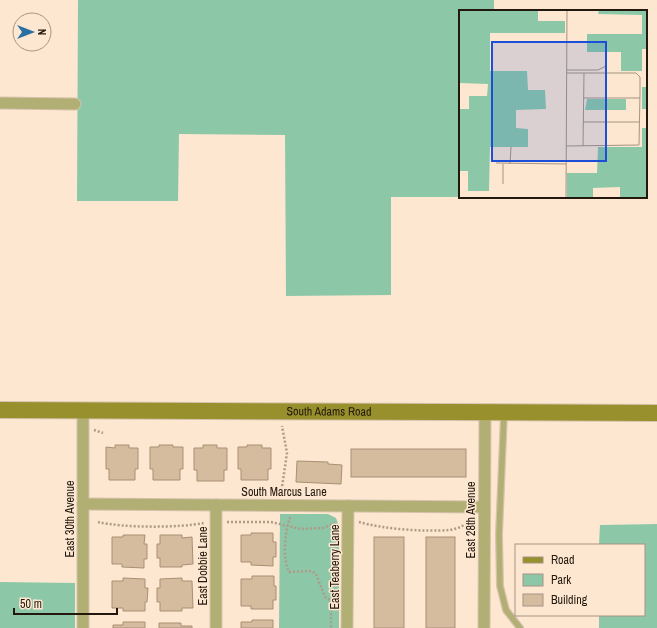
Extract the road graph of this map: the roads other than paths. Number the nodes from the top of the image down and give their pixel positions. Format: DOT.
graph roads {
  1 [pos="0,103"];
  2 [pos="75,104"];
  3 [pos="0,410"];
  4 [pos="83,410"];
  5 [pos="485,412"];
  6 [pos="504,412"];
  7 [pos="657,413"];
  8 [pos="83,504"];
  9 [pos="216,505"];
  10 [pos="348,506"];
  11 [pos="484,507"];
  12 [pos="83,628"];
  13 [pos="216,628"];
  14 [pos="348,628"];
  15 [pos="484,628"];
  16 [pos="520,628"];
  1 -- 2 [label="street"];
  3 -- 4 [label="street, South Adams Road"];
  4 -- 5 [label="street, South Adams Road"];
  4 -- 8 [label="street, East 30th Avenue"];
  5 -- 6 [label="street, South Adams Road"];
  5 -- 11 [label="street, East 28th Avenue"];
  6 -- 7 [label="street, South Adams Road"];
  6 -- 16 [label="lane"];
  8 -- 9 [label="street, South Marcus Lane"];
  8 -- 12 [label="street, East 30th Avenue"];
  9 -- 10 [label="street, South Marcus Lane"];
  9 -- 13 [label="street, East Dobbie Lane"];
  10 -- 11 [label="street, South Marcus Lane"];
  10 -- 14 [label="street, East Teaberry Lane"];
  11 -- 15 [label="street, East 28th Avenue"];
}
